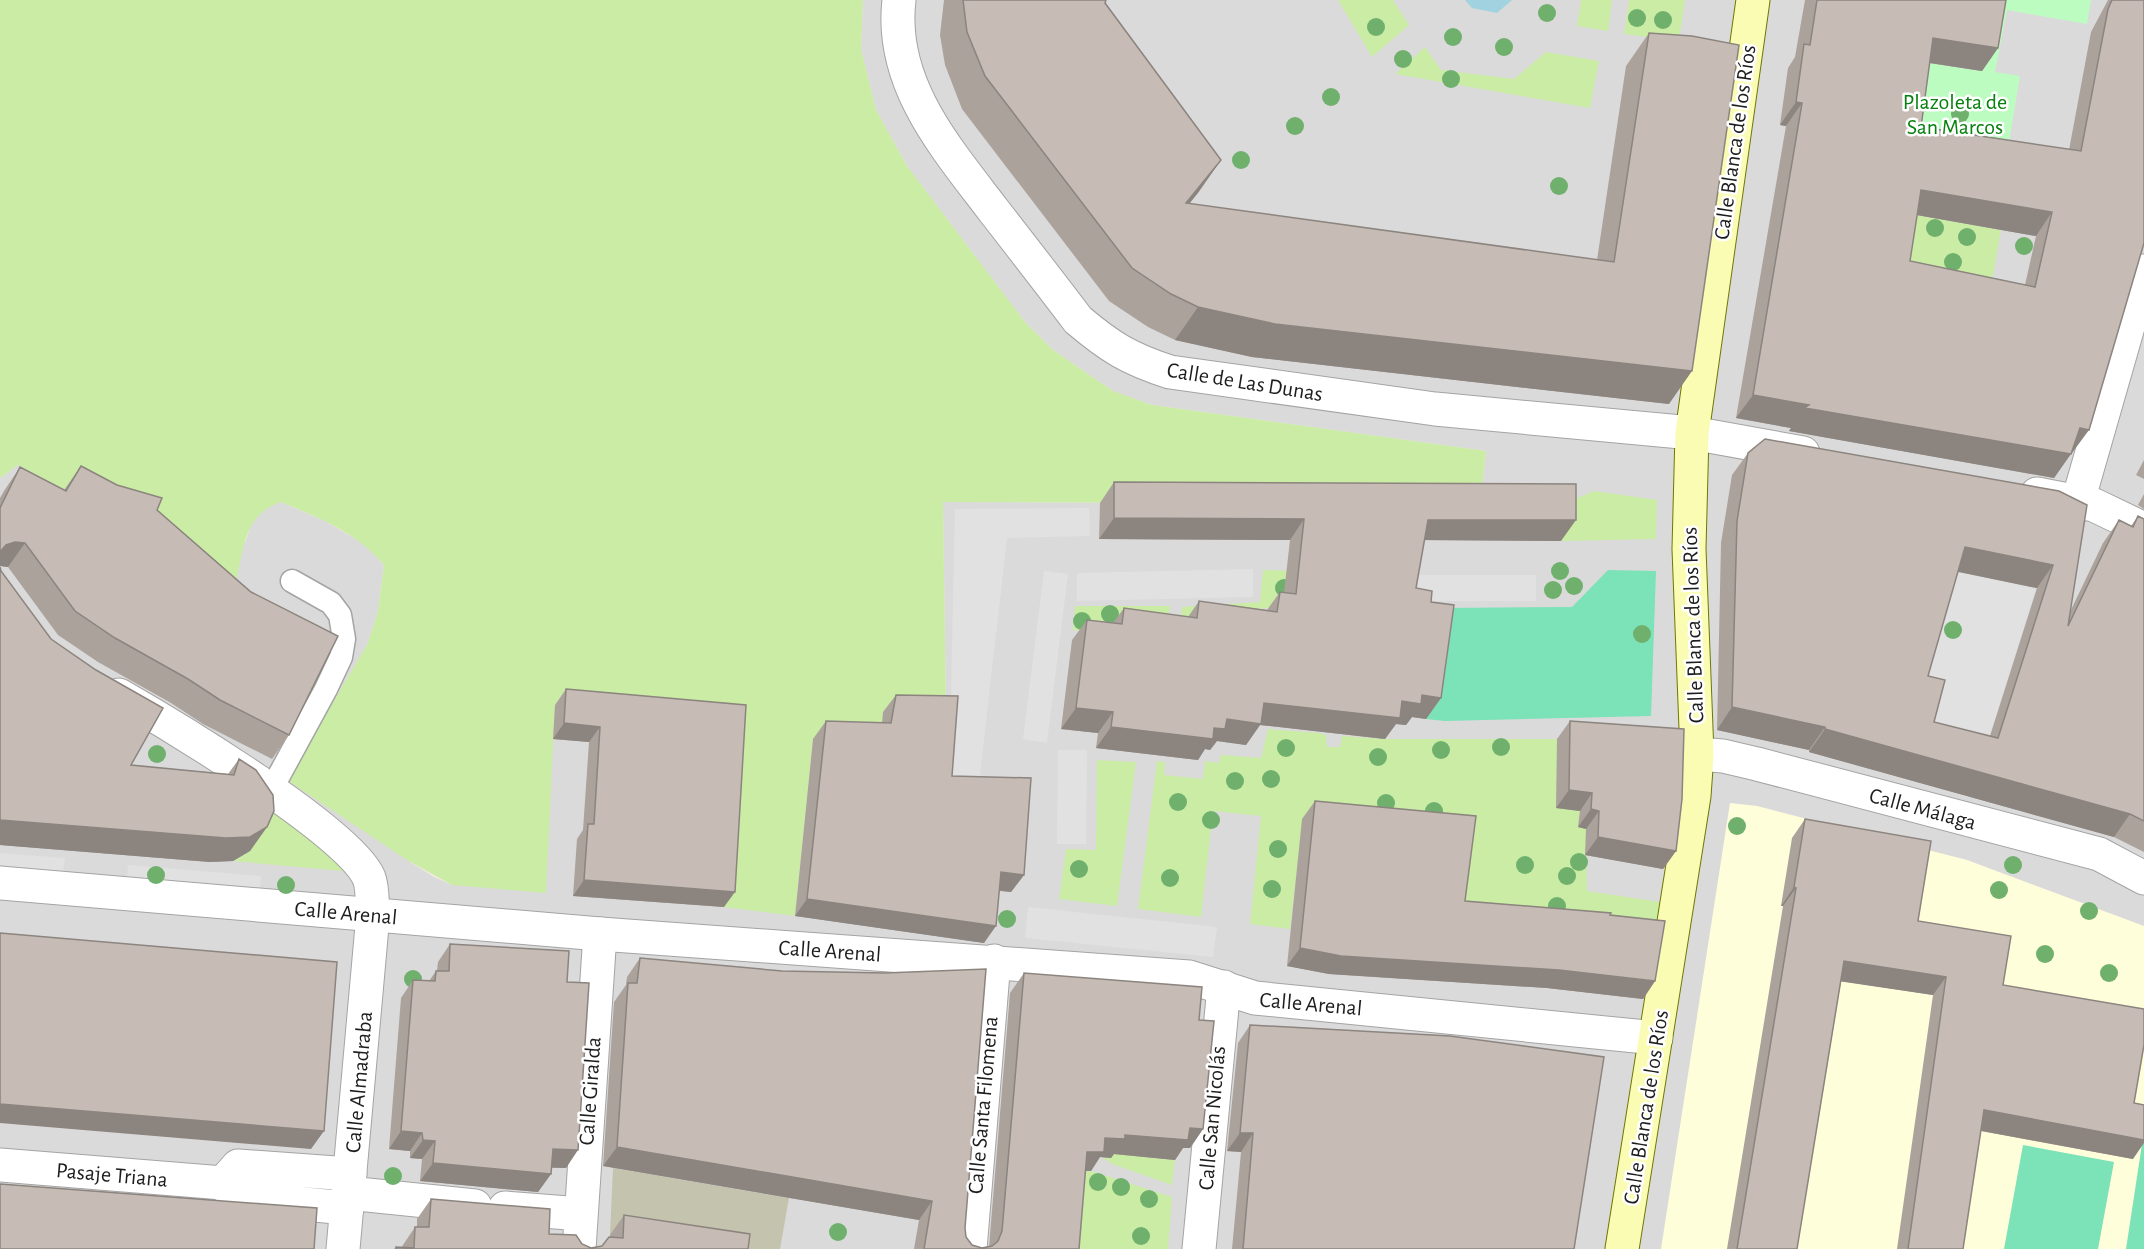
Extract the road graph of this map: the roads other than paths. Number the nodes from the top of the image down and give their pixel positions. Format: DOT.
graph roads {
  1 [pos="899,0"];
  2 [pos="1753,0"];
  3 [pos="2144,271"];
  4 [pos="2136,339"];
  5 [pos="1692,433"];
  6 [pos="1834,458"];
  7 [pos="2011,489"];
  8 [pos="2078,501"];
  9 [pos="2144,529"];
  10 [pos="292,581"];
  11 [pos="97,683"];
  12 [pos="1697,754"];
  13 [pos="270,792"];
  14 [pos="2144,878"];
  15 [pos="0,883"];
  16 [pos="373,915"];
  17 [pos="600,934"];
  18 [pos="994,961"];
  19 [pos="1224,987"];
  20 [pos="1656,1038"];
  21 [pos="0,1165"];
  22 [pos="348,1192"];
  23 [pos="581,1214"];
  24 [pos="343,1249"];
  25 [pos="579,1249"];
  26 [pos="970,1249"];
  27 [pos="1199,1249"];
  28 [pos="1622,1249"];
  1 -- 5 [label="street, Calle de Las Dunas"];
  2 -- 5 [label="main road, Calle Blanca de los Ríos"];
  3 -- 4 [label="street"];
  4 -- 8 [label="street"];
  5 -- 6 [label="street, Calle de Las Dunas"];
  5 -- 12 [label="main road, Calle Blanca de los Ríos"];
  7 -- 8 [label="street"];
  8 -- 9 [label="street"];
  10 -- 13 [label="lane"];
  11 -- 13 [label="street, Calle Almadraba"];
  12 -- 14 [label="street, Calle Málaga"];
  12 -- 20 [label="main road, Calle Blanca de los Ríos"];
  13 -- 16 [label="street, Calle Almadraba"];
  15 -- 16 [label="street, Calle Arenal"];
  16 -- 17 [label="street, Calle Arenal"];
  16 -- 22 [label="street, Calle Almadraba"];
  17 -- 18 [label="street, Calle Arenal"];
  17 -- 23 [label="street, Calle Giralda"];
  18 -- 19 [label="street, Calle Arenal"];
  18 -- 26 [label="street, Calle Santa Filomena"];
  19 -- 20 [label="street, Calle Arenal"];
  19 -- 27 [label="street, Calle San Nicolás"];
  20 -- 28 [label="main road, Calle Blanca de los Ríos"];
  21 -- 22 [label="street, Pasaje Triana"];
  22 -- 23 [label="street"];
  22 -- 24 [label="street, Calle Almadraba"];
  23 -- 25 [label="street, Calle Giralda"];
}
